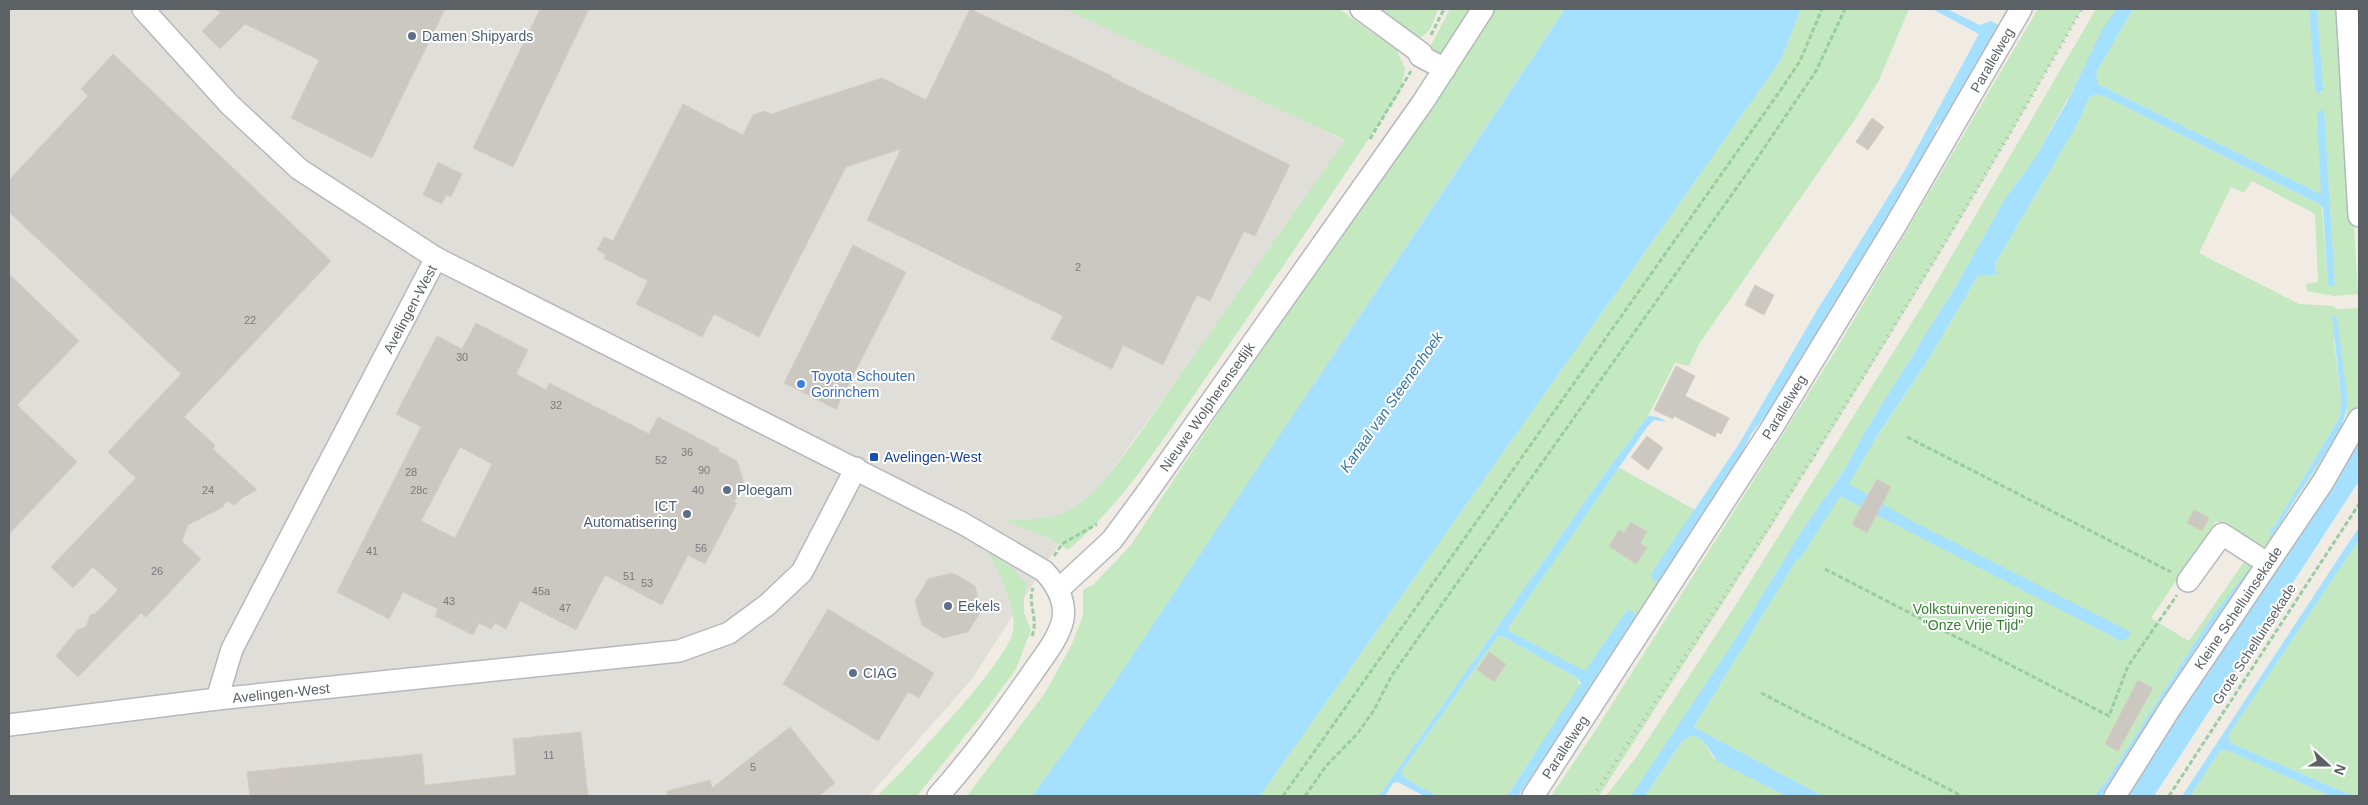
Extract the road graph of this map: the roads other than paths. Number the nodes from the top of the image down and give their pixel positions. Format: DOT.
graph roads {
  1 [pos="143,9"];
  2 [pos="1361,9"];
  3 [pos="1483,9"];
  4 [pos="2021,9"];
  5 [pos="2347,9"];
  6 [pos="1445,69"];
  7 [pos="2359,216"];
  8 [pos="436,258"];
  9 [pos="2359,419"];
  10 [pos="856,468"];
  11 [pos="2267,563"];
  12 [pos="2188,581"];
  13 [pos="1058,590"];
  14 [pos="217,699"];
  15 [pos="9,725"];
  16 [pos="938,796"];
  17 [pos="1533,796"];
  18 [pos="2115,796"];
  1 -- 8 [label="street"];
  2 -- 6 [label="street"];
  3 -- 6 [label="street, Nieuwe Wolpherensedijk"];
  4 -- 17 [label="street, Parallelweg"];
  5 -- 7 [label="street"];
  6 -- 13 [label="street, Nieuwe Wolpherensedijk"];
  8 -- 10 [label="street, Avelingen-West"];
  8 -- 14 [label="street, Avelingen-West"];
  9 -- 11 [label="street, Kleine Schelluinsekade"];
  10 -- 13 [label="street, Avelingen-West"];
  10 -- 14 [label="street, Avelingen-West"];
  11 -- 12 [label="street"];
  11 -- 18 [label="street, Kleine Schelluinsekade"];
  13 -- 16 [label="street"];
  14 -- 15 [label="street, Avelingen-West"];
}
